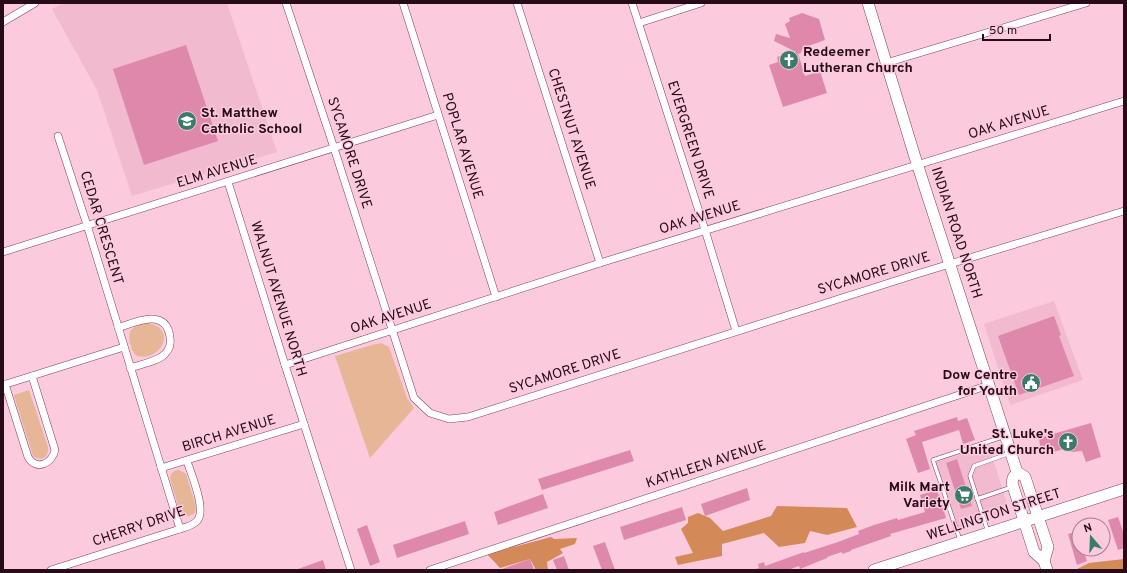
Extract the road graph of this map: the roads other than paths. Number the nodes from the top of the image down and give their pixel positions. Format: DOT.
graph roads {
  1 [pos="35,3"];
  2 [pos="286,3"];
  3 [pos="403,3"];
  4 [pos="517,3"];
  5 [pos="632,3"];
  6 [pos="701,3"];
  7 [pos="868,3"];
  8 [pos="1086,3"];
  9 [pos="3,22"];
  10 [pos="639,23"];
  11 [pos="886,63"];
  12 [pos="1124,101"];
  13 [pos="438,115"];
  14 [pos="58,136"];
  15 [pos="334,148"];
  16 [pos="918,164"];
  17 [pos="228,182"];
  18 [pos="1124,211"];
  19 [pos="87,225"];
  20 [pos="705,230"];
  21 [pos="3,252"];
  22 [pos="600,263"];
  23 [pos="951,264"];
  24 [pos="496,297"];
  25 [pos="118,328"];
  26 [pos="392,330"];
  27 [pos="736,331"];
  28 [pos="124,347"];
  29 [pos="285,365"];
  30 [pos="130,368"];
  31 [pos="32,376"];
  32 [pos="4,385"];
  33 [pos="989,385"];
  34 [pos="304,424"];
  35 [pos="1006,436"];
  36 [pos="1011,453"];
  37 [pos="187,461"];
  38 [pos="161,468"];
  39 [pos="1017,472"];
  40 [pos="1013,487"];
  41 [pos="1124,489"];
  42 [pos="977,498"];
  43 [pos="1039,516"];
  44 [pos="1024,521"];
  45 [pos="180,529"];
  46 [pos="988,533"];
  47 [pos="960,542"];
  48 [pos="1046,566"];
  49 [pos="52,570"];
  50 [pos="351,570"];
  51 [pos="430,570"];
  52 [pos="874,570"];
  1 -- 9 [label="street"];
  2 -- 15 [label="street, SYCAMORE DRIVE"];
  3 -- 13 [label="street, POPLAR AVENUE"];
  4 -- 22 [label="street, CHESTNUT AVENUE"];
  5 -- 10 [label="street, EVERGREEN DRIVE"];
  6 -- 10 [label="street"];
  7 -- 11 [label="main road, INDIAN ROAD NORTH"];
  8 -- 11 [label="street"];
  10 -- 20 [label="street, EVERGREEN DRIVE"];
  11 -- 16 [label="main road, INDIAN ROAD NORTH"];
  12 -- 16 [label="street, OAK AVENUE"];
  13 -- 15 [label="street, ELM AVENUE"];
  13 -- 24 [label="street, POPLAR AVENUE"];
  14 -- 19 [label="street, CEDAR CRESCENT"];
  15 -- 17 [label="street, ELM AVENUE"];
  15 -- 26 [label="street, SYCAMORE DRIVE"];
  16 -- 20 [label="street, OAK AVENUE"];
  16 -- 23 [label="main road, INDIAN ROAD NORTH"];
  17 -- 19 [label="street, ELM AVENUE"];
  17 -- 29 [label="street, WALNUT AVENUE NORTH"];
  18 -- 23 [label="street, SYCAMORE DRIVE"];
  19 -- 21 [label="street, ELM AVENUE"];
  19 -- 25 [label="street, CEDAR CRESCENT"];
  20 -- 22 [label="street, OAK AVENUE"];
  20 -- 27 [label="street, EVERGREEN DRIVE"];
  22 -- 24 [label="street, OAK AVENUE"];
  23 -- 27 [label="street, SYCAMORE DRIVE"];
  23 -- 33 [label="main road, INDIAN ROAD NORTH"];
  24 -- 26 [label="street, OAK AVENUE"];
  25 -- 28 [label="street, CEDAR CRESCENT"];
  25 -- 30 [label="street"];
  26 -- 27 [label="street, SYCAMORE DRIVE"];
  26 -- 29 [label="street, OAK AVENUE"];
  28 -- 30 [label="street, CEDAR CRESCENT"];
  28 -- 31 [label="street"];
  29 -- 34 [label="street, WALNUT AVENUE NORTH"];
  30 -- 38 [label="street, CEDAR CRESCENT"];
  31 -- 32 [label="street"];
  31 -- 32 [label="street"];
  33 -- 35 [label="main road, INDIAN ROAD NORTH"];
  33 -- 51 [label="street, KATHLEEN AVENUE"];
  34 -- 37 [label="street, BIRCH AVENUE"];
  34 -- 50 [label="street, WALNUT AVENUE NORTH"];
  35 -- 36 [label="main road, INDIAN ROAD NORTH"];
  35 -- 47 [label="lane"];
  36 -- 39 [label="main road, INDIAN ROAD NORTH"];
  36 -- 42 [label="lane"];
  37 -- 38 [label="street, BIRCH AVENUE"];
  37 -- 45 [label="street, CHERRY DRIVE"];
  38 -- 45 [label="street, CEDAR CRESCENT"];
  39 -- 40 [label="main road"];
  39 -- 43 [label="main road, INDIAN ROAD NORTH"];
  40 -- 42 [label="lane"];
  40 -- 44 [label="main road"];
  41 -- 43 [label="main road, WELLINGTON STREET"];
  42 -- 46 [label="lane"];
  43 -- 44 [label="main road, WELLINGTON STREET"];
  43 -- 48 [label="main road, INDIAN ROAD NORTH"];
  44 -- 46 [label="main road, WELLINGTON STREET"];
  44 -- 48 [label="main road"];
  45 -- 49 [label="street, CHERRY DRIVE"];
  46 -- 47 [label="main road, WELLINGTON STREET"];
  47 -- 52 [label="main road, WELLINGTON STREET"];
}
